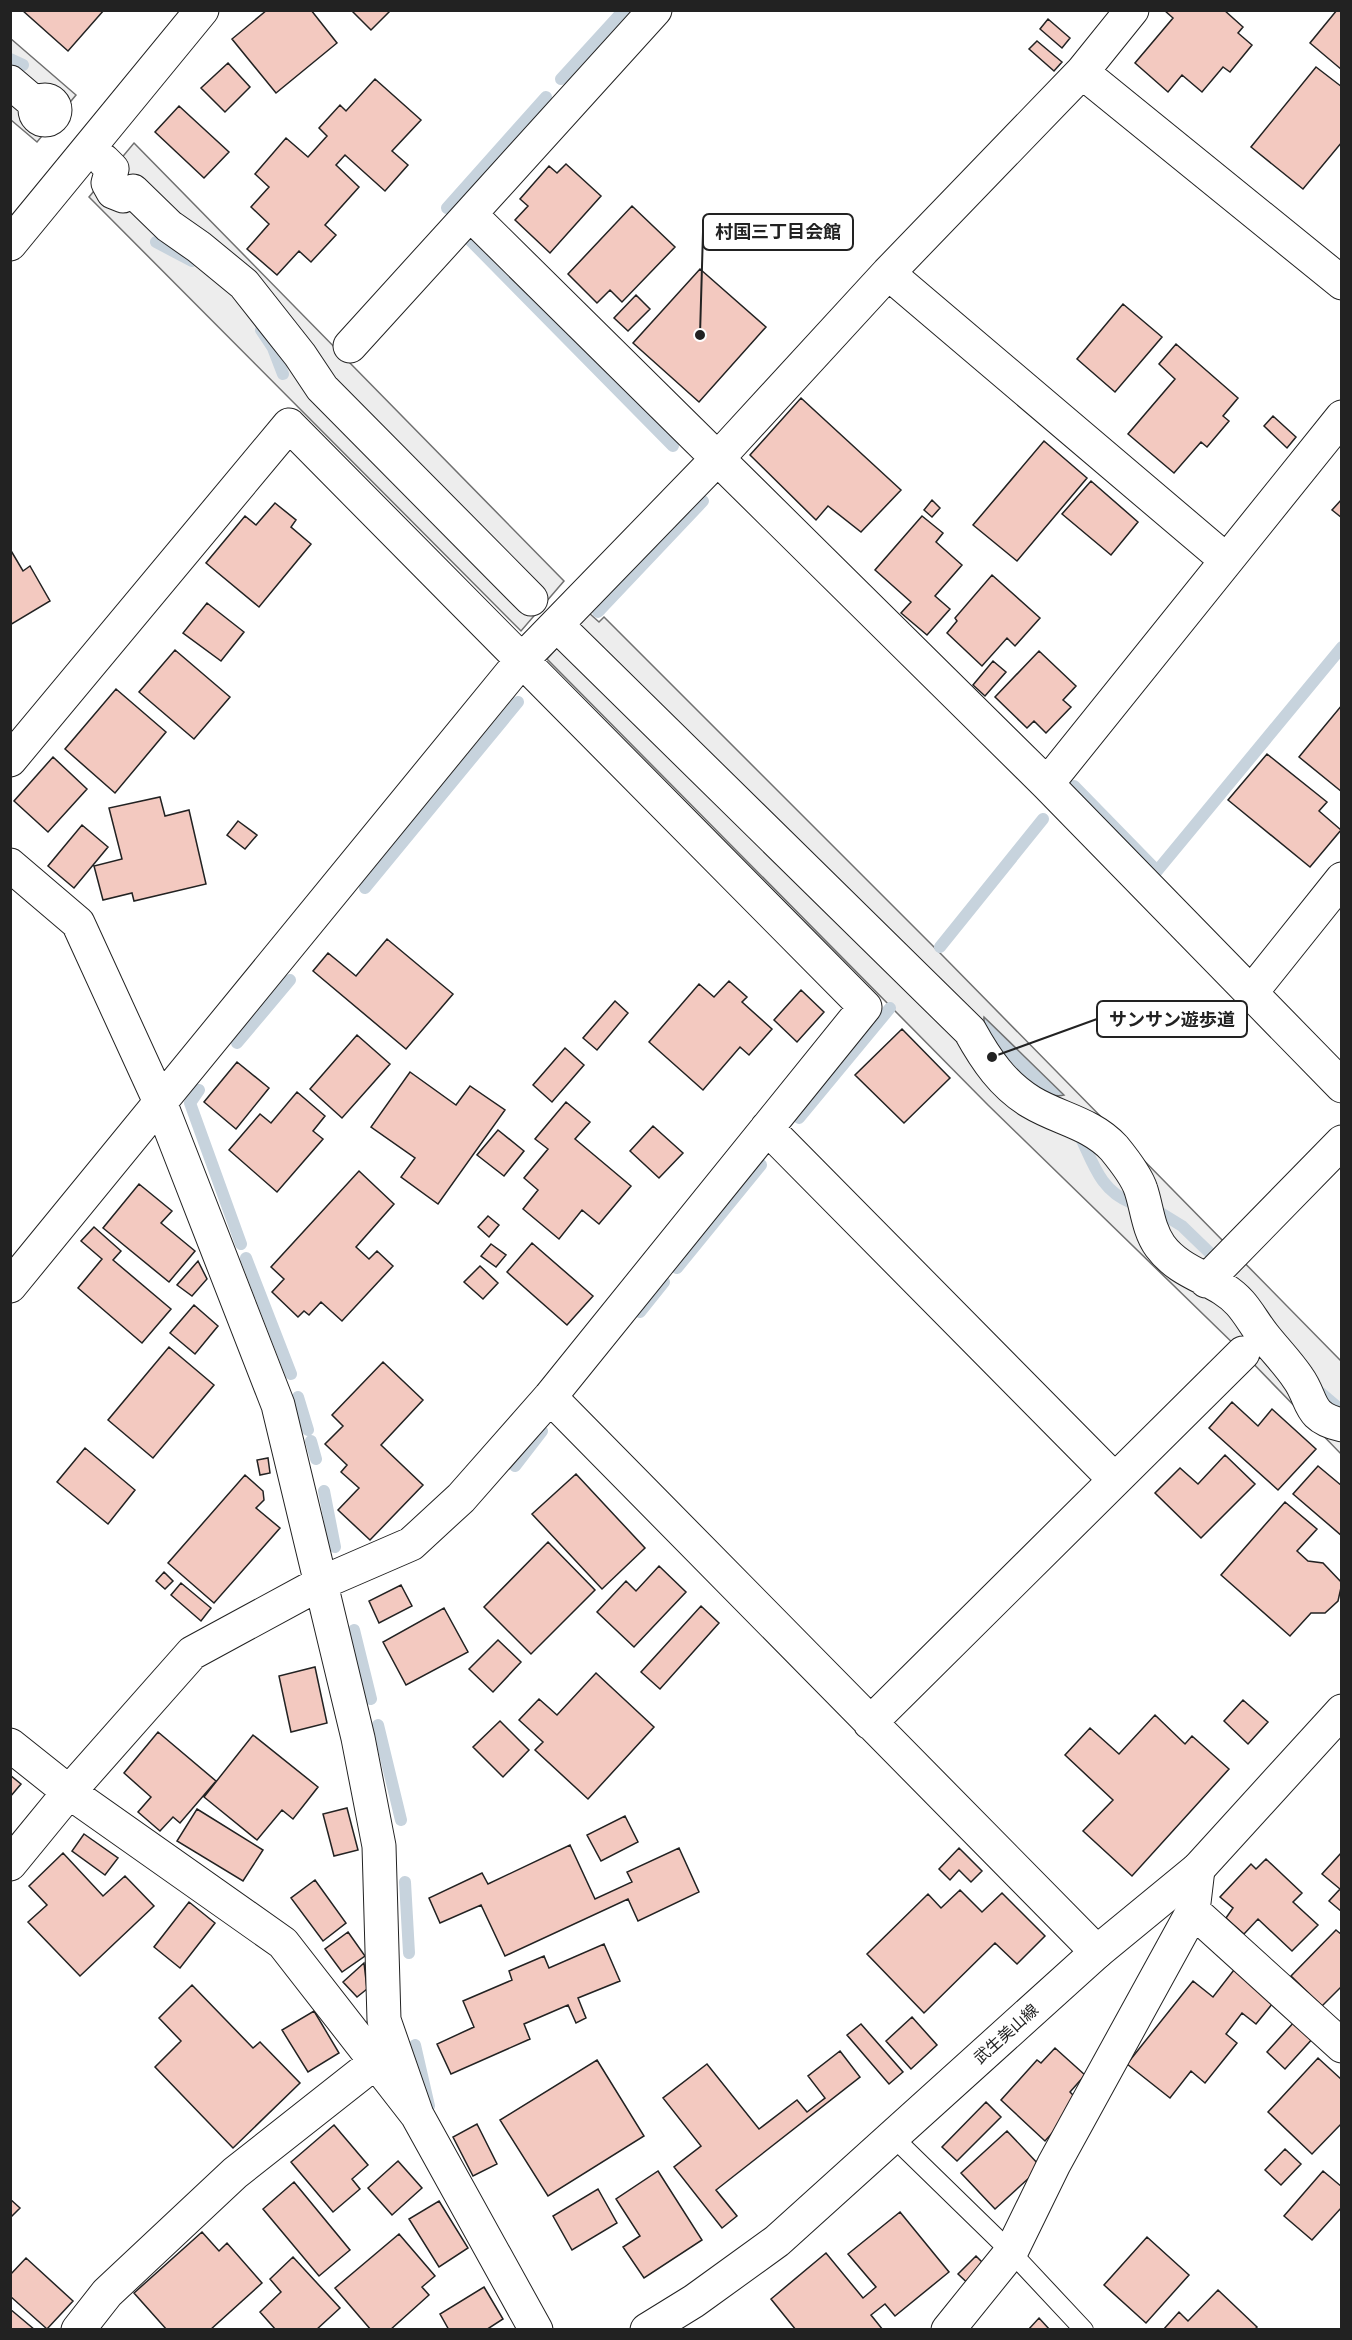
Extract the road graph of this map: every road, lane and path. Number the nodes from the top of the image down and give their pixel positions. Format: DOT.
graph roads {
  1 [pos="202,10"];
  2 [pos="655,10"];
  3 [pos="1132,10"];
  4 [pos="1082,72"];
  5 [pos="10,81"];
  6 [pos="53,116"];
  7 [pos="116,174"];
  8 [pos="470,214"];
  9 [pos="10,244"];
  10 [pos="888,273"];
  11 [pos="1341,283"];
  12 [pos="350,346"];
  13 [pos="1341,417"];
  14 [pos="718,458"];
  15 [pos="1226,560"];
  16 [pos="531,599"];
  17 [pos="568,636"];
  18 [pos="522,660"];
  19 [pos="10,760"];
  20 [pos="1047,784"];
  21 [pos="10,865"];
  22 [pos="1341,879"];
  23 [pos="1250,994"];
  24 [pos="1341,1086"];
  25 [pos="160,1102"];
  26 [pos="767,1128"];
  27 [pos="1341,1142"];
  28 [pos="1206,1281"];
  29 [pos="10,1286"];
  30 [pos="1244,1353"];
  31 [pos="550,1397"];
  32 [pos="1341,1425"];
  33 [pos="1114,1479"];
  34 [pos="321,1583"];
  35 [pos="1341,1711"];
  36 [pos="870,1723"];
  37 [pos="10,1745"];
  38 [pos="69,1792"];
  39 [pos="10,1864"];
  40 [pos="1198,1869"];
  41 [pos="1193,1911"];
  42 [pos="1097,1952"];
  43 [pos="1341,2046"];
  44 [pos="377,2061"];
  45 [pos="417,2115"];
  46 [pos="893,2137"];
  47 [pos="1011,2252"];
  48 [pos="78,2330"];
  49 [pos="536,2330"];
  50 [pos="646,2330"];
  51 [pos="948,2330"];
  52 [pos="1084,2330"];
  1 -- 9 [label="street"];
  2 -- 8 [label="street"];
  3 -- 4 [label="street"];
  4 -- 10 [label="street"];
  4 -- 11 [label="street"];
  5 -- 6 [label="street"];
  7 -- 16 [label="street"];
  8 -- 12 [label="street"];
  8 -- 14 [label="street"];
  10 -- 14 [label="street"];
  10 -- 15 [label="street"];
  13 -- 15 [label="street"];
  14 -- 18 [label="street"];
  14 -- 20 [label="street"];
  15 -- 20 [label="street"];
  17 -- 28 [label="street"];
  18 -- 19 [label="street"];
  18 -- 25 [label="street"];
  18 -- 26 [label="street"];
  20 -- 23 [label="street"];
  21 -- 25 [label="street"];
  22 -- 23 [label="street"];
  23 -- 24 [label="street"];
  25 -- 29 [label="street"];
  25 -- 34 [label="street"];
  26 -- 31 [label="street"];
  26 -- 33 [label="street"];
  27 -- 28 [label="street"];
  28 -- 32 [label="street"];
  30 -- 33 [label="street"];
  31 -- 34 [label="street"];
  31 -- 36 [label="street"];
  33 -- 36 [label="street"];
  34 -- 38 [label="street"];
  34 -- 45 [label="street"];
  35 -- 40 [label="street, 武生美山線"];
  36 -- 42 [label="street"];
  37 -- 38 [label="street"];
  38 -- 39 [label="street"];
  38 -- 44 [label="street"];
  40 -- 41 [label="street"];
  40 -- 42 [label="street, 武生美山線"];
  41 -- 43 [label="street"];
  41 -- 47 [label="street"];
  42 -- 46 [label="street, 武生美山線"];
  44 -- 45 [label="street"];
  44 -- 48 [label="street"];
  45 -- 49 [label="street"];
  46 -- 47 [label="lane"];
  46 -- 50 [label="street, 武生美山線"];
  47 -- 51 [label="street"];
  47 -- 52 [label="lane"];
}
